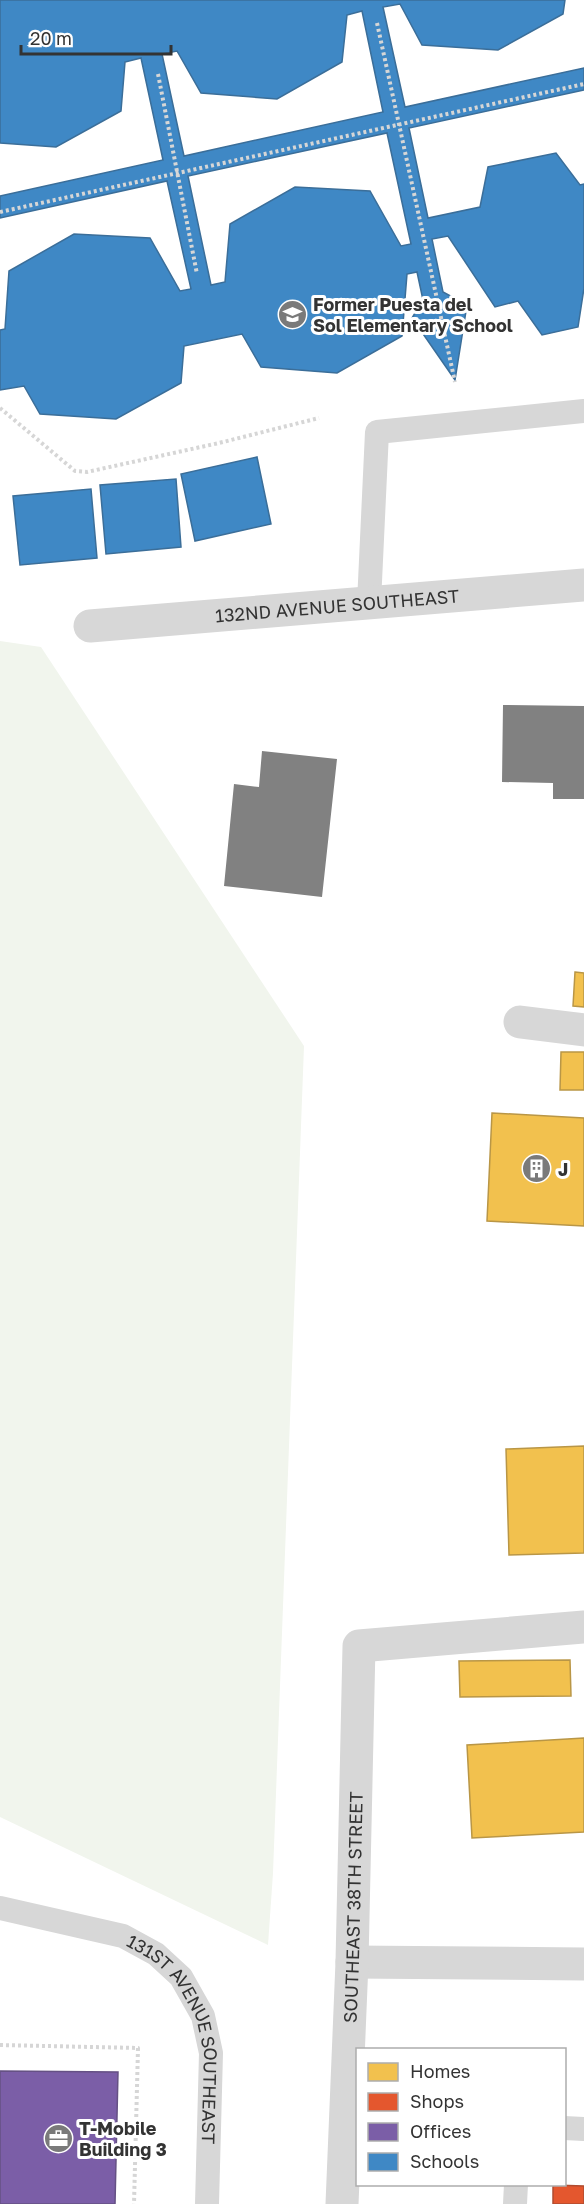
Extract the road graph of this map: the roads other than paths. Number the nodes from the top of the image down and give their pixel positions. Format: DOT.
graph roads {
  1 [pos="584,411"];
  2 [pos="584,585"];
  3 [pos="369,603"];
  4 [pos="90,627"];
  5 [pos="520,1022"];
  6 [pos="584,1030"];
  7 [pos="584,1627"];
  8 [pos="0,1908"];
  9 [pos="352,1962"];
  10 [pos="584,1964"];
  11 [pos="352,2120"];
  12 [pos="566,2128"];
  13 [pos="584,2129"];
  14 [pos="516,2186"];
  15 [pos="207,2204"];
  16 [pos="342,2204"];
  17 [pos="515,2204"];
  1 -- 3 [label="lane"];
  2 -- 3 [label="street, 132ND AVENUE SOUTHEAST"];
  3 -- 4 [label="street, 132ND AVENUE SOUTHEAST"];
  5 -- 6 [label="street"];
  7 -- 9 [label="street, SOUTHEAST 38TH STREET"];
  8 -- 15 [label="lane, 131ST AVENUE SOUTHEAST"];
  9 -- 10 [label="street"];
  9 -- 11 [label="street, SOUTHEAST 38TH STREET"];
  11 -- 16 [label="street, SOUTHEAST 38TH STREET"];
  12 -- 13 [label="lane"];
  14 -- 17 [label="lane"];
}
